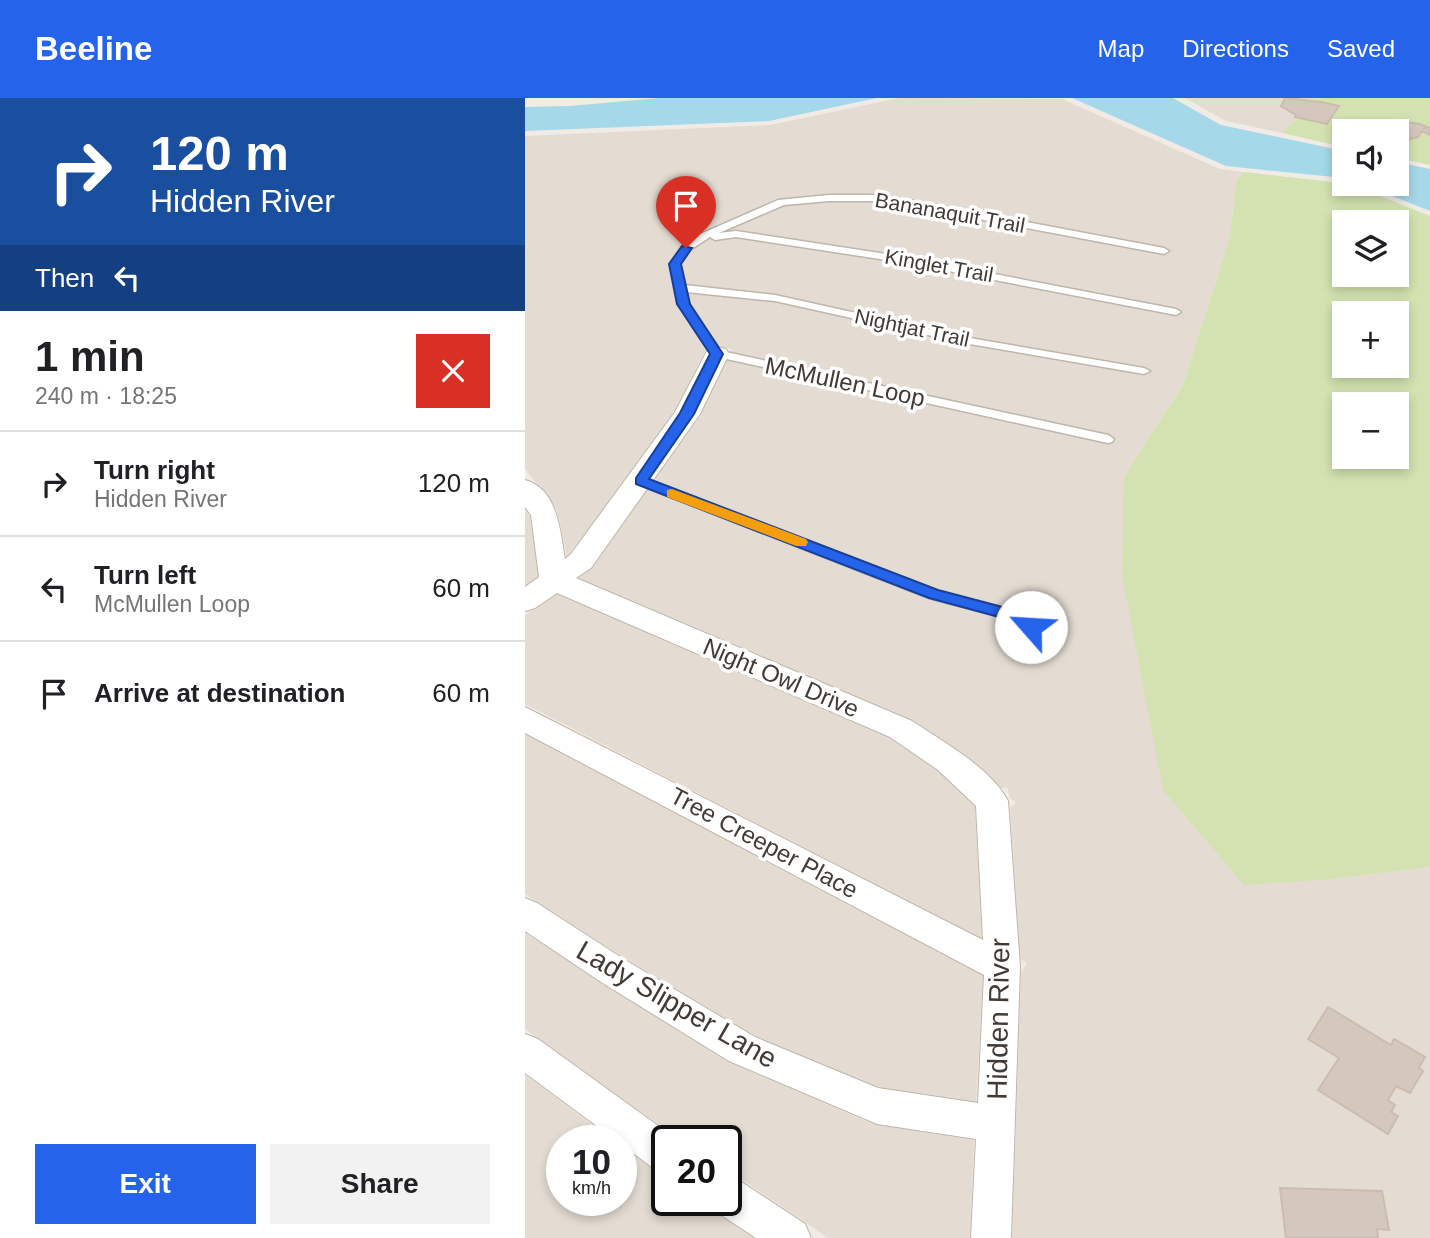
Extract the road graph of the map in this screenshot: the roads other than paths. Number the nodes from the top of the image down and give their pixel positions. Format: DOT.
graph roads {
  1 [pos="700,238"];
  2 [pos="1164,251"];
  3 [pos="679,288"];
  4 [pos="1176,312"];
  5 [pos="717,354"];
  6 [pos="1145,371"];
  7 [pos="1108,439"];
  8 [pos="641,481"];
  9 [pos="525,489"];
  10 [pos="554,580"];
  11 [pos="525,601"];
  12 [pos="1031,627"];
  13 [pos="525,719"];
  14 [pos="992,801"];
  15 [pos="525,913"];
  16 [pos="1002,967"];
  17 [pos="525,1051"];
  18 [pos="996,1124"];
  19 [pos="651,1142"];
  20 [pos="742,1206"];
  21 [pos="791,1238"];
  22 [pos="991,1238"];
  1 -- 2 [label="lane, Bananaquit Trail"];
  1 -- 3 [label="lane"];
  1 -- 4 [label="lane, Kinglet Trail"];
  3 -- 5 [label="lane"];
  3 -- 6 [label="lane, Nightjat Trail"];
  5 -- 7 [label="lane, McMullen Loop"];
  5 -- 8 [label="street"];
  8 -- 10 [label="street"];
  8 -- 12 [label="lane"];
  9 -- 10 [label="street"];
  10 -- 11 [label="street"];
  10 -- 14 [label="street, Night Owl Drive"];
  13 -- 16 [label="street, Tree Creeper Place"];
  14 -- 16 [label="street, Hidden River"];
  15 -- 18 [label="street, Lady Slipper Lane"];
  16 -- 18 [label="street, Hidden River"];
  17 -- 19 [label="street"];
  18 -- 22 [label="street, Hidden River"];
  20 -- 21 [label="street"];
}
